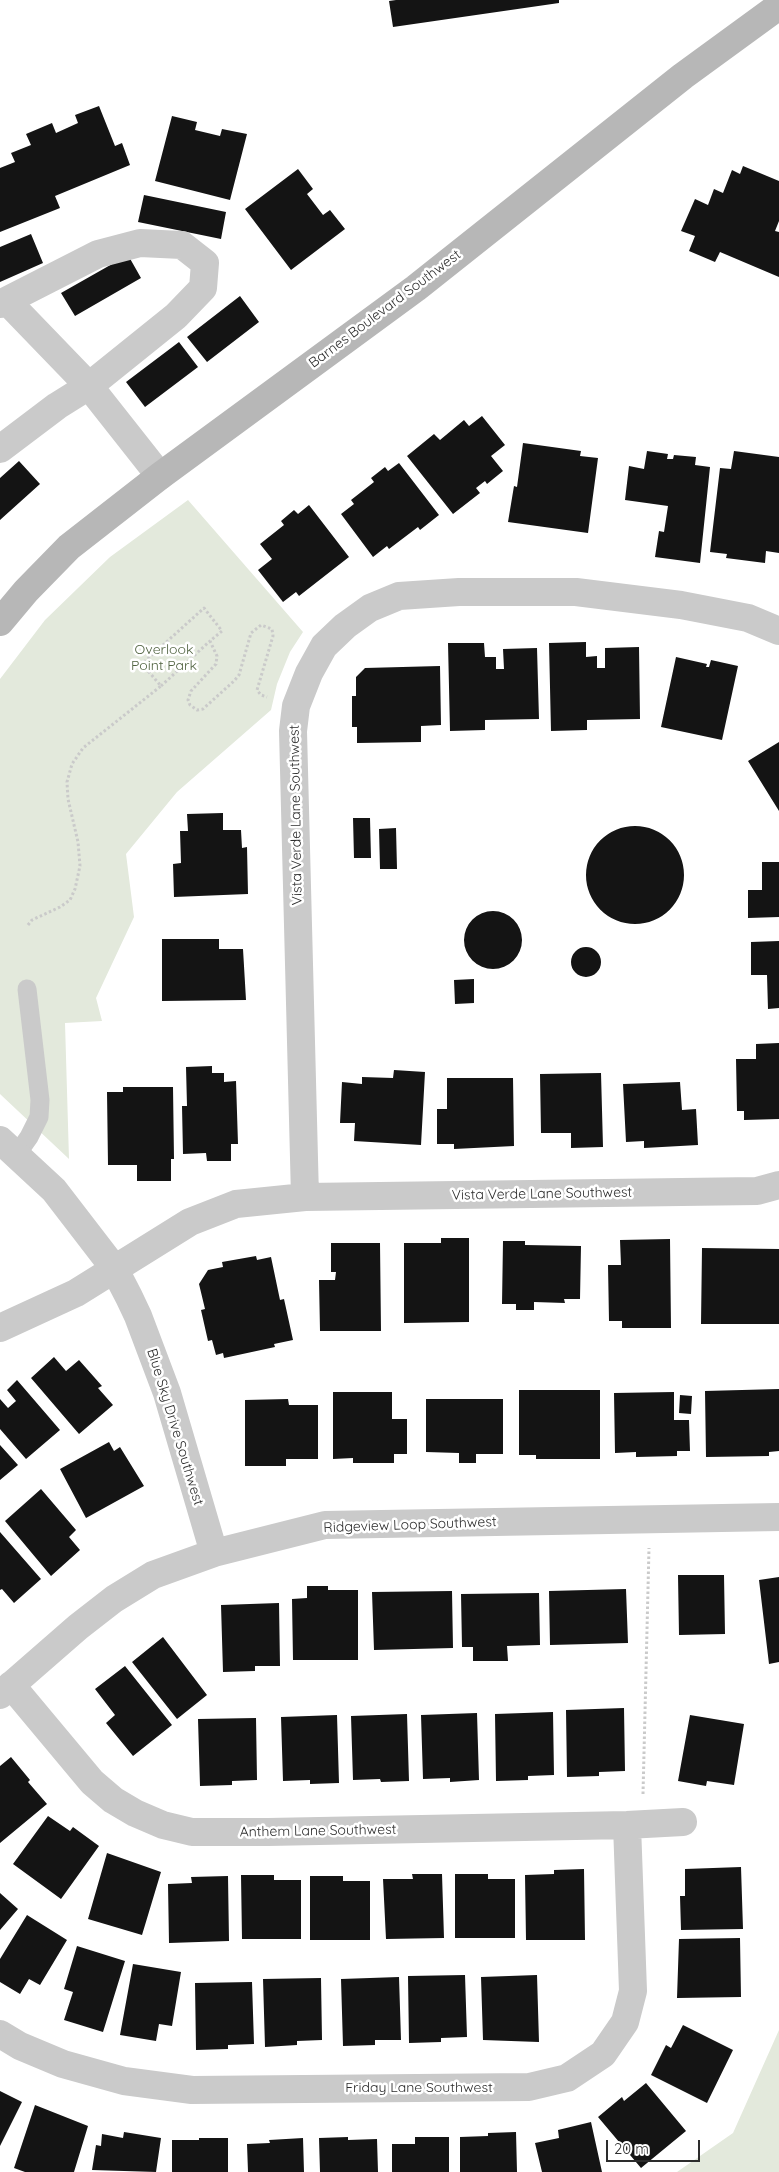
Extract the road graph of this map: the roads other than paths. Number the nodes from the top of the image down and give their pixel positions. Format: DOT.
graph roads {
  1 [pos="779,6"];
  2 [pos="4,302"];
  3 [pos="89,386"];
  4 [pos="0,449"];
  5 [pos="160,476"];
  6 [pos="0,622"];
  7 [pos="779,631"];
  8 [pos="27,989"];
  9 [pos="9,1147"];
  10 [pos="779,1185"];
  11 [pos="305,1197"];
  12 [pos="114,1268"];
  13 [pos="0,1328"];
  14 [pos="779,1517"];
  15 [pos="214,1553"];
  16 [pos="6,1690"];
  17 [pos="683,1822"];
  18 [pos="635,1825"];
  19 [pos="0,2034"];
  1 -- 5 [label="street, Barnes Boulevard Southwest"];
  2 -- 3 [label="street"];
  2 -- 3 [label="street"];
  3 -- 4 [label="street"];
  3 -- 5 [label="street"];
  5 -- 6 [label="street, Barnes Boulevard Southwest"];
  7 -- 11 [label="street, Vista Verde Lane Southwest"];
  8 -- 9 [label="lane"];
  9 -- 12 [label="street, Blue Sky Drive Southwest"];
  10 -- 11 [label="street, Vista Verde Lane Southwest"];
  11 -- 12 [label="street, Vista Verde Lane Southwest"];
  12 -- 13 [label="street, Vista Verde Lane Southwest"];
  12 -- 15 [label="street, Blue Sky Drive Southwest"];
  14 -- 15 [label="street, Ridgeview Loop Southwest"];
  15 -- 16 [label="street, Ridgeview Loop Southwest"];
  16 -- 18 [label="street, Anthem Lane Southwest"];
  17 -- 18 [label="street, Anthem Lane Southwest"];
  18 -- 19 [label="street, Friday Lane Southwest"];
}
